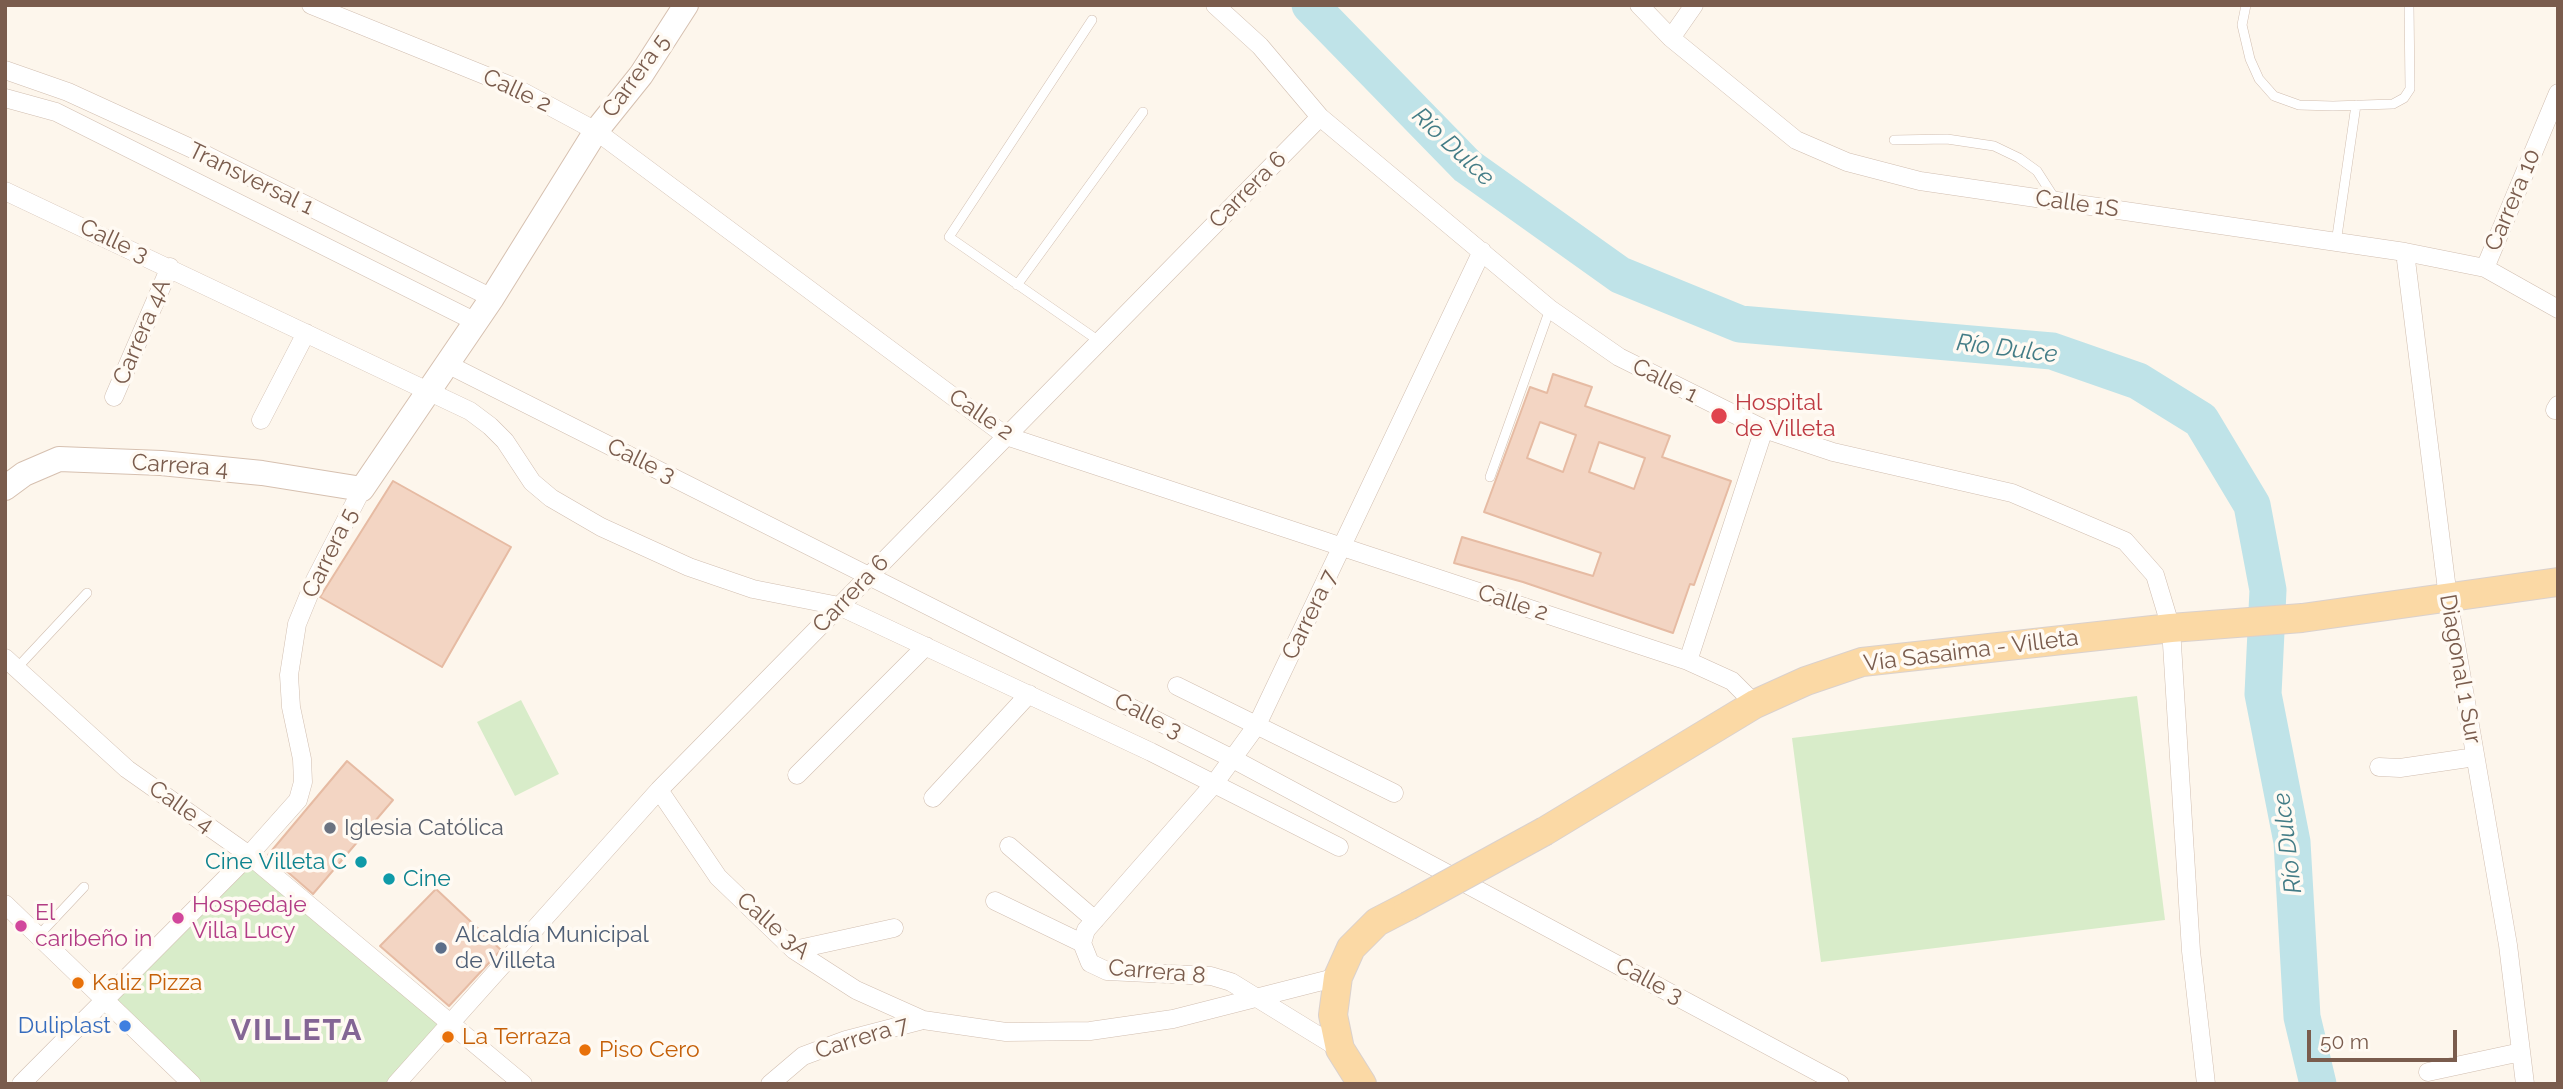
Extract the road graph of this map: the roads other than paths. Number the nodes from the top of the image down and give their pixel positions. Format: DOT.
graph roads {
  1 [pos="311,5"];
  2 [pos="686,5"];
  3 [pos="1215,5"];
  4 [pos="1639,5"];
  5 [pos="1694,5"];
  6 [pos="2246,5"];
  7 [pos="2409,5"];
  8 [pos="1091,20"];
  9 [pos="1671,38"];
  10 [pos="5,70"];
  11 [pos="2558,93"];
  12 [pos="5,98"];
  13 [pos="2356,105"];
  14 [pos="1143,111"];
  15 [pos="1320,117"];
  16 [pos="596,131"];
  17 [pos="1894,140"];
  18 [pos="5,191"];
  19 [pos="2055,201"];
  20 [pos="2336,243"];
  21 [pos="1482,251"];
  22 [pos="2404,252"];
  23 [pos="170,267"];
  24 [pos="2485,268"];
  25 [pos="1017,285"];
  26 [pos="492,298"];
  27 [pos="1550,309"];
  28 [pos="2558,309"];
  29 [pos="476,322"];
  30 [pos="306,333"];
  31 [pos="1099,341"];
  32 [pos="447,364"];
  33 [pos="429,390"];
  34 [pos="114,397"];
  35 [pos="261,420"];
  36 [pos="1764,429"];
  37 [pos="1006,436"];
  38 [pos="1490,477"];
  39 [pos="5,488"];
  40 [pos="362,489"];
  41 [pos="1343,547"];
  42 [pos="870,575"];
  43 [pos="2558,582"];
  44 [pos="87,593"];
  45 [pos="2448,598"];
  46 [pos="839,606"];
  47 [pos="2171,628"];
  48 [pos="926,646"];
  49 [pos="1688,661"];
  50 [pos="11,664"];
  51 [pos="1177,686"];
  52 [pos="1029,694"];
  53 [pos="1755,704"];
  54 [pos="1257,725"];
  55 [pos="2475,757"];
  56 [pos="1233,759"];
  57 [pos="2379,767"];
  58 [pos="797,775"];
  59 [pos="1214,784"];
  60 [pos="659,790"];
  61 [pos="1394,793"];
  62 [pos="933,798"];
  63 [pos="1009,846"];
  64 [pos="1339,847"];
  65 [pos="249,855"];
  66 [pos="84,887"];
  67 [pos="995,901"];
  68 [pos="5,904"];
  69 [pos="1095,920"];
  70 [pos="894,928"];
  71 [pos="38,936"];
  72 [pos="1082,943"];
  73 [pos="794,950"];
  74 [pos="1338,977"];
  75 [pos="1254,997"];
  76 [pos="103,998"];
  77 [pos="923,1020"];
  78 [pos="452,1024"];
  79 [pos="1340,1049"];
  80 [pos="2521,1052"];
  81 [pos="2428,1072"];
  82 [pos="21,1084"];
  83 [pos="192,1084"];
  84 [pos="396,1084"];
  85 [pos="523,1084"];
  86 [pos="770,1084"];
  87 [pos="1362,1084"];
  88 [pos="1840,1084"];
  89 [pos="2206,1084"];
  90 [pos="2525,1084"];
  1 -- 16 [label="street, Calle 2"];
  2 -- 16 [label="street, Carrera 5"];
  3 -- 15 [label="street, Calle 1"];
  4 -- 9 [label="street, Calle 1S"];
  5 -- 9 [label="street"];
  6 -- 13 [label="lane"];
  7 -- 13 [label="lane"];
  8 -- 25 [label="lane"];
  9 -- 19 [label="street, Calle 1S"];
  10 -- 26 [label="street, Transversal 1"];
  11 -- 24 [label="street, Carrera 10"];
  12 -- 29 [label="street, Transversal 1"];
  13 -- 20 [label="lane"];
  14 -- 25 [label="lane"];
  15 -- 21 [label="street, Calle 1"];
  15 -- 31 [label="street, Carrera 6"];
  16 -- 26 [label="street, Carrera 5"];
  16 -- 37 [label="street, Calle 2"];
  17 -- 19 [label="lane"];
  18 -- 23 [label="street, Calle 3"];
  19 -- 20 [label="street, Calle 1S"];
  20 -- 22 [label="street, Calle 1S"];
  21 -- 27 [label="street, Calle 1"];
  21 -- 41 [label="street, Carrera 7"];
  22 -- 24 [label="street, Calle 1S"];
  22 -- 45 [label="street, Diagonal 1 Sur"];
  23 -- 30 [label="street, Calle 3"];
  23 -- 34 [label="street, Carrera 4A"];
  24 -- 28 [label="street, Calle 1S"];
  25 -- 31 [label="lane"];
  26 -- 29 [label="street, Carrera 5"];
  27 -- 36 [label="street, Calle 1"];
  27 -- 38 [label="lane"];
  29 -- 32 [label="street, Carrera 5"];
  30 -- 33 [label="street, Calle 3"];
  30 -- 35 [label="street"];
  31 -- 37 [label="street, Carrera 6"];
  32 -- 33 [label="street, Carrera 5"];
  32 -- 42 [label="street, Calle 3"];
  33 -- 40 [label="street, Carrera 5"];
  33 -- 46 [label="street, Calle 3"];
  36 -- 47 [label="street, Calle 1"];
  36 -- 49 [label="street"];
  37 -- 41 [label="street, Calle 2"];
  37 -- 42 [label="street, Carrera 6"];
  39 -- 40 [label="street, Carrera 4"];
  40 -- 65 [label="street, Carrera 5"];
  41 -- 49 [label="street, Calle 2"];
  41 -- 54 [label="street, Carrera 7"];
  42 -- 46 [label="street, Carrera 6"];
  42 -- 56 [label="street, Calle 3"];
  43 -- 45 [label="main road, Vía Sasaima - Villeta"];
  44 -- 50 [label="lane"];
  45 -- 47 [label="main road, Vía Sasaima - Villeta"];
  45 -- 55 [label="street, Diagonal 1 Sur"];
  46 -- 48 [label="street, Calle 3"];
  46 -- 60 [label="street, Carrera 6"];
  47 -- 53 [label="main road, Vía Sasaima - Villeta"];
  47 -- 89 [label="street, Calle 1"];
  48 -- 52 [label="street, Calle 3"];
  48 -- 58 [label="street"];
  49 -- 53 [label="street, Calle 2"];
  50 -- 65 [label="street, Calle 4"];
  51 -- 54 [label="street"];
  52 -- 59 [label="street, Calle 3"];
  52 -- 62 [label="street"];
  53 -- 74 [label="main road, Vía Sasaima - Villeta, bridge"];
  54 -- 56 [label="street, Carrera 7"];
  54 -- 61 [label="street"];
  55 -- 57 [label="street"];
  55 -- 80 [label="street, Diagonal 1 Sur"];
  56 -- 59 [label="street, Carrera 7"];
  56 -- 88 [label="street, Calle 3"];
  59 -- 64 [label="street, Calle 3"];
  59 -- 69 [label="street, Carrera 7"];
  60 -- 73 [label="street, Calle 3A"];
  60 -- 78 [label="street, Carrera 6"];
  63 -- 69 [label="street"];
  65 -- 76 [label="street, Carrera 5"];
  65 -- 78 [label="street, Calle 4"];
  66 -- 71 [label="lane"];
  67 -- 72 [label="street, Carrera 8"];
  68 -- 71 [label="street"];
  69 -- 72 [label="street, Carrera 7"];
  70 -- 73 [label="street"];
  71 -- 76 [label="street"];
  72 -- 75 [label="street, Carrera 8"];
  73 -- 77 [label="street, Calle 3A"];
  74 -- 75 [label="street, Carrera 7"];
  74 -- 79 [label="main road, Vía Sasaima - Villeta"];
  75 -- 77 [label="street, Carrera 7"];
  75 -- 79 [label="street"];
  76 -- 82 [label="street, Carrera 5"];
  76 -- 83 [label="street"];
  77 -- 86 [label="street, Carrera 7"];
  78 -- 84 [label="street, Carrera 6"];
  78 -- 85 [label="street, Calle 4"];
  79 -- 87 [label="main road, Vía Sasaima - Villeta"];
  80 -- 81 [label="street"];
  80 -- 90 [label="street, Diagonal 1 Sur"];
}
